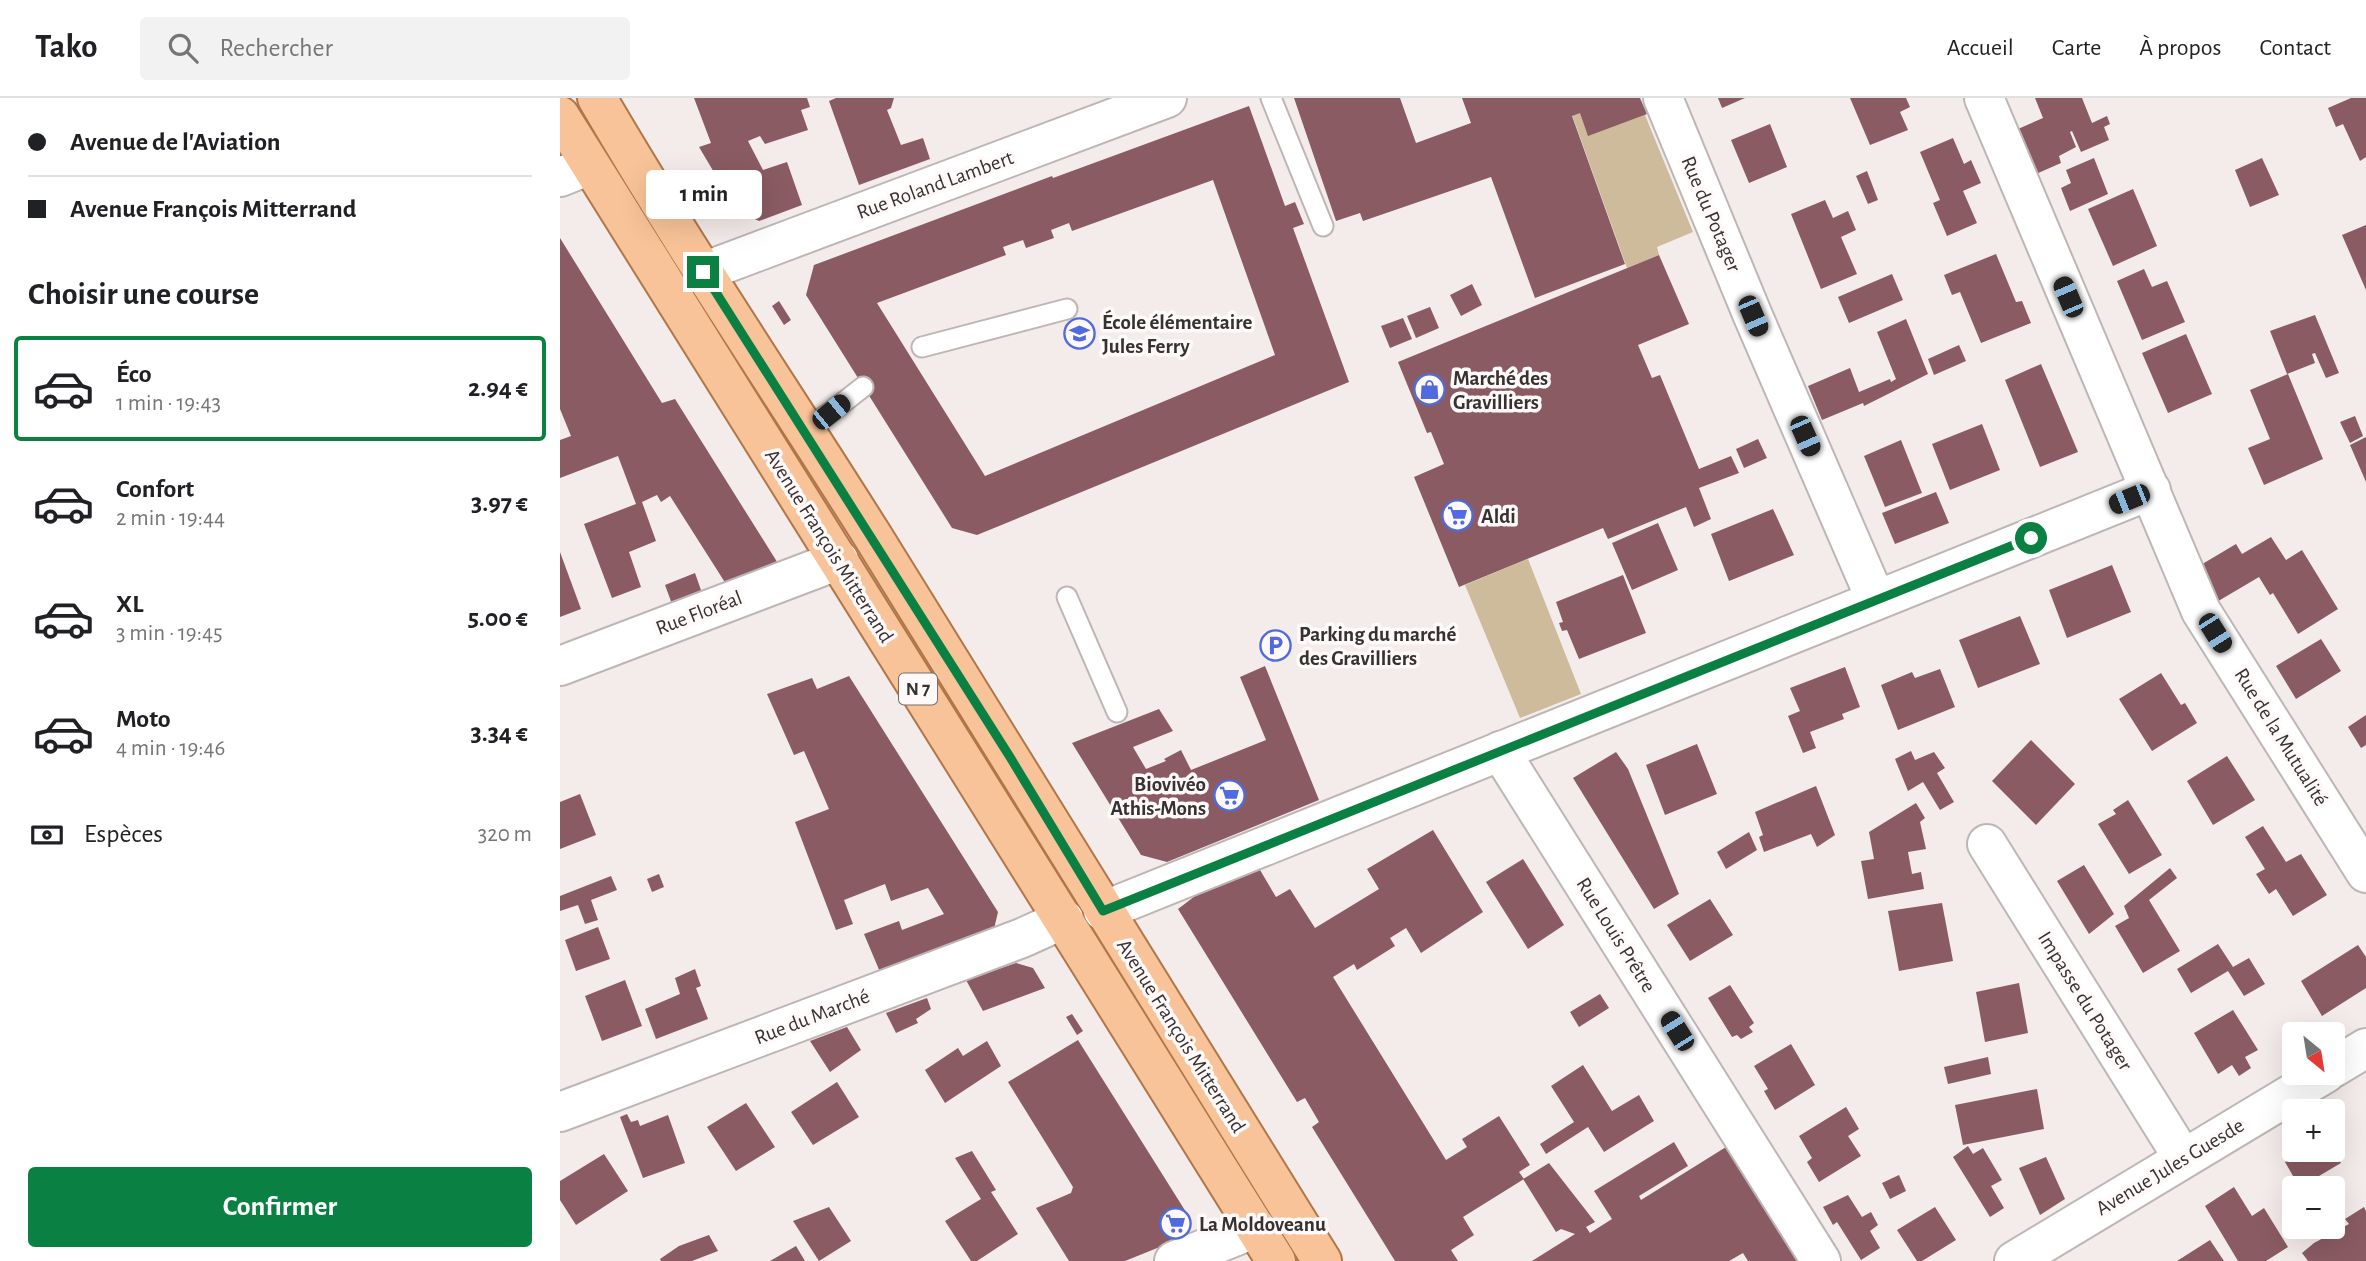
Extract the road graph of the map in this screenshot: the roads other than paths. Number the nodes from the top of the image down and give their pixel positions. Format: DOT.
graph roads {
  1 [pos="597,98"];
  2 [pos="1167,98"];
  3 [pos="1271,98"];
  4 [pos="1663,98"];
  5 [pos="1984,98"];
  6 [pos="560,116"];
  7 [pos="575,171"];
  8 [pos="1323,226"];
  9 [pos="703,272"];
  10 [pos="1067,309"];
  11 [pos="922,347"];
  12 [pos="863,387"];
  13 [pos="804,429"];
  14 [pos="2151,490"];
  15 [pos="839,560"];
  16 [pos="1068,597"];
  17 [pos="1876,600"];
  18 [pos="560,666"];
  19 [pos="1117,712"];
  20 [pos="1500,751"];
  21 [pos="1987,844"];
  22 [pos="2366,873"];
  23 [pos="1103,911"];
  24 [pos="1063,919"];
  25 [pos="2366,1048"];
  26 [pos="2345,1061"];
  27 [pos="2306,1085"];
  28 [pos="560,1112"];
  29 [pos="2183,1158"];
  30 [pos="1256,1228"];
  31 [pos="1174,1261"];
  32 [pos="1276,1261"];
  33 [pos="1322,1261"];
  34 [pos="1821,1261"];
  35 [pos="2014,1261"];
  1 -- 9 [label="main road, Avenue François Mitterrand / N 7"];
  2 -- 9 [label="street, Rue Roland Lambert"];
  3 -- 8 [label="lane"];
  4 -- 17 [label="street, Rue du Potager"];
  5 -- 14 [label="street, Rue de la Mutualité"];
  6 -- 7 [label="main road, Avenue François Mitterrand / N 7"];
  7 -- 15 [label="main road, Avenue François Mitterrand / N 7"];
  9 -- 13 [label="main road, Avenue François Mitterrand / N 7"];
  10 -- 11 [label="lane"];
  12 -- 13 [label="lane"];
  13 -- 23 [label="main road, Avenue François Mitterrand / N 7"];
  14 -- 17 [label="street"];
  14 -- 22 [label="street, Rue de la Mutualité"];
  15 -- 18 [label="street, Rue Floréal"];
  15 -- 24 [label="main road, Avenue François Mitterrand / N 7"];
  16 -- 19 [label="lane"];
  17 -- 20 [label="street"];
  20 -- 23 [label="street"];
  20 -- 34 [label="street, Rue Louis Prêtre"];
  21 -- 29 [label="street, Impasse du Potager"];
  23 -- 33 [label="main road, Avenue François Mitterrand / N 7"];
  24 -- 28 [label="street, Rue du Marché"];
  24 -- 30 [label="main road, Avenue François Mitterrand / N 7"];
  25 -- 26 [label="street"];
  27 -- 29 [label="street, Avenue Jules Guesde"];
  29 -- 35 [label="street, Avenue Jules Guesde"];
  30 -- 31 [label="street"];
  30 -- 32 [label="main road, Avenue François Mitterrand / N 7"];
}
